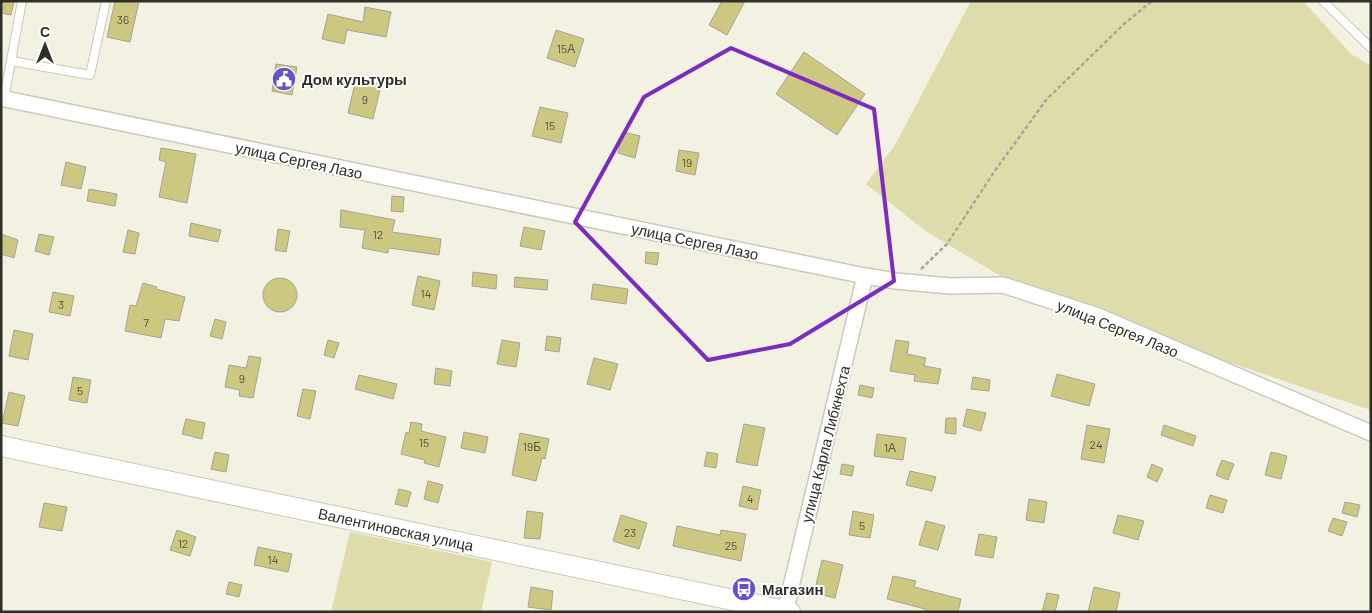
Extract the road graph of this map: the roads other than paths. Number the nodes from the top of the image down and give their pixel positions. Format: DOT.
graph roads {
  1 [pos="22,1"];
  2 [pos="106,1"];
  3 [pos="1323,1"];
  4 [pos="1371,48"];
  5 [pos="11,61"];
  6 [pos="2,98"];
  7 [pos="865,276"];
  8 [pos="1371,433"];
  9 [pos="1,446"];
  10 [pos="786,611"];
  1 -- 5 [label="lane"];
  2 -- 5 [label="lane"];
  3 -- 4 [label="lane"];
  5 -- 6 [label="lane"];
  6 -- 7 [label="street, улица Сергея Лазо"];
  7 -- 8 [label="street, улица Сергея Лазо"];
  7 -- 10 [label="street, улица Карла Либкнехта"];
  9 -- 10 [label="main road, Валентиновская улица"];
}
